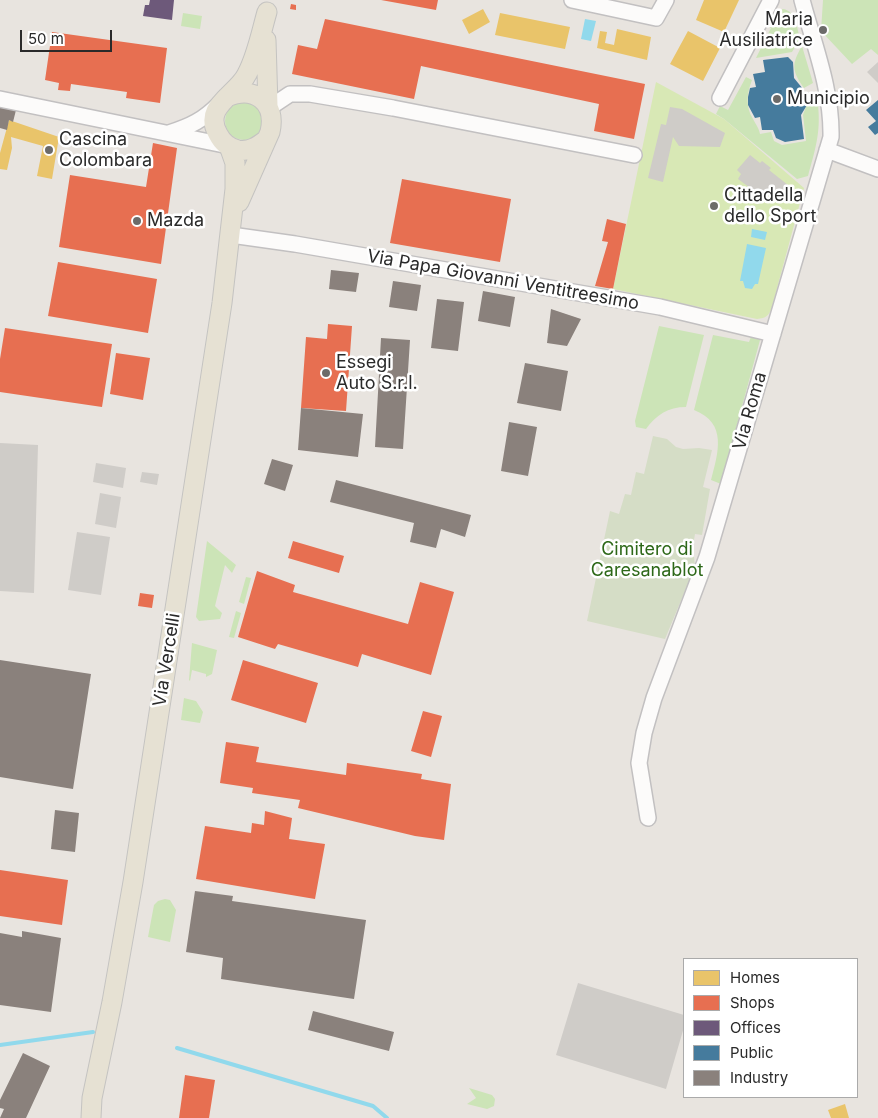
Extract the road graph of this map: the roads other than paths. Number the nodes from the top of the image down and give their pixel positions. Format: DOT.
graph roads {
  1 [pos="572,0"];
  2 [pos="666,0"];
  3 [pos="771,0"];
  4 [pos="802,0"];
  5 [pos="268,6"];
  6 [pos="720,98"];
  7 [pos="0,99"];
  8 [pos="224,100"];
  9 [pos="268,107"];
  10 [pos="165,134"];
  11 [pos="266,140"];
  12 [pos="229,146"];
  13 [pos="827,150"];
  14 [pos="634,155"];
  15 [pos="878,169"];
  16 [pos="232,228"];
  17 [pos="773,334"];
  18 [pos="648,818"];
  19 [pos="92,1098"];
  20 [pos="84,1118"];
  21 [pos="90,1118"];
  1 -- 2 [label="street"];
  3 -- 6 [label="street"];
  4 -- 13 [label="street, Via Roma"];
  5 -- 8 [label="main road, Via Vercelli"];
  5 -- 9 [label="main road, Via Vercelli"];
  7 -- 10 [label="street"];
  8 -- 9 [label="main road"];
  8 -- 10 [label="street"];
  8 -- 12 [label="main road, Via Vercelli"];
  9 -- 11 [label="main road, Via Vercelli"];
  9 -- 14 [label="street"];
  10 -- 12 [label="street"];
  11 -- 12 [label="main road"];
  11 -- 16 [label="main road, Via Vercelli"];
  12 -- 16 [label="main road, Via Vercelli"];
  13 -- 15 [label="street"];
  13 -- 17 [label="street, Via Roma"];
  16 -- 17 [label="street, Via Papa Giovanni Ventitreesimo"];
  16 -- 19 [label="main road, Via Vercelli"];
  17 -- 18 [label="street, Via Roma"];
  19 -- 20 [label="main road, Via Vercelli"];
  19 -- 21 [label="main road, Via Vercelli"];
}
